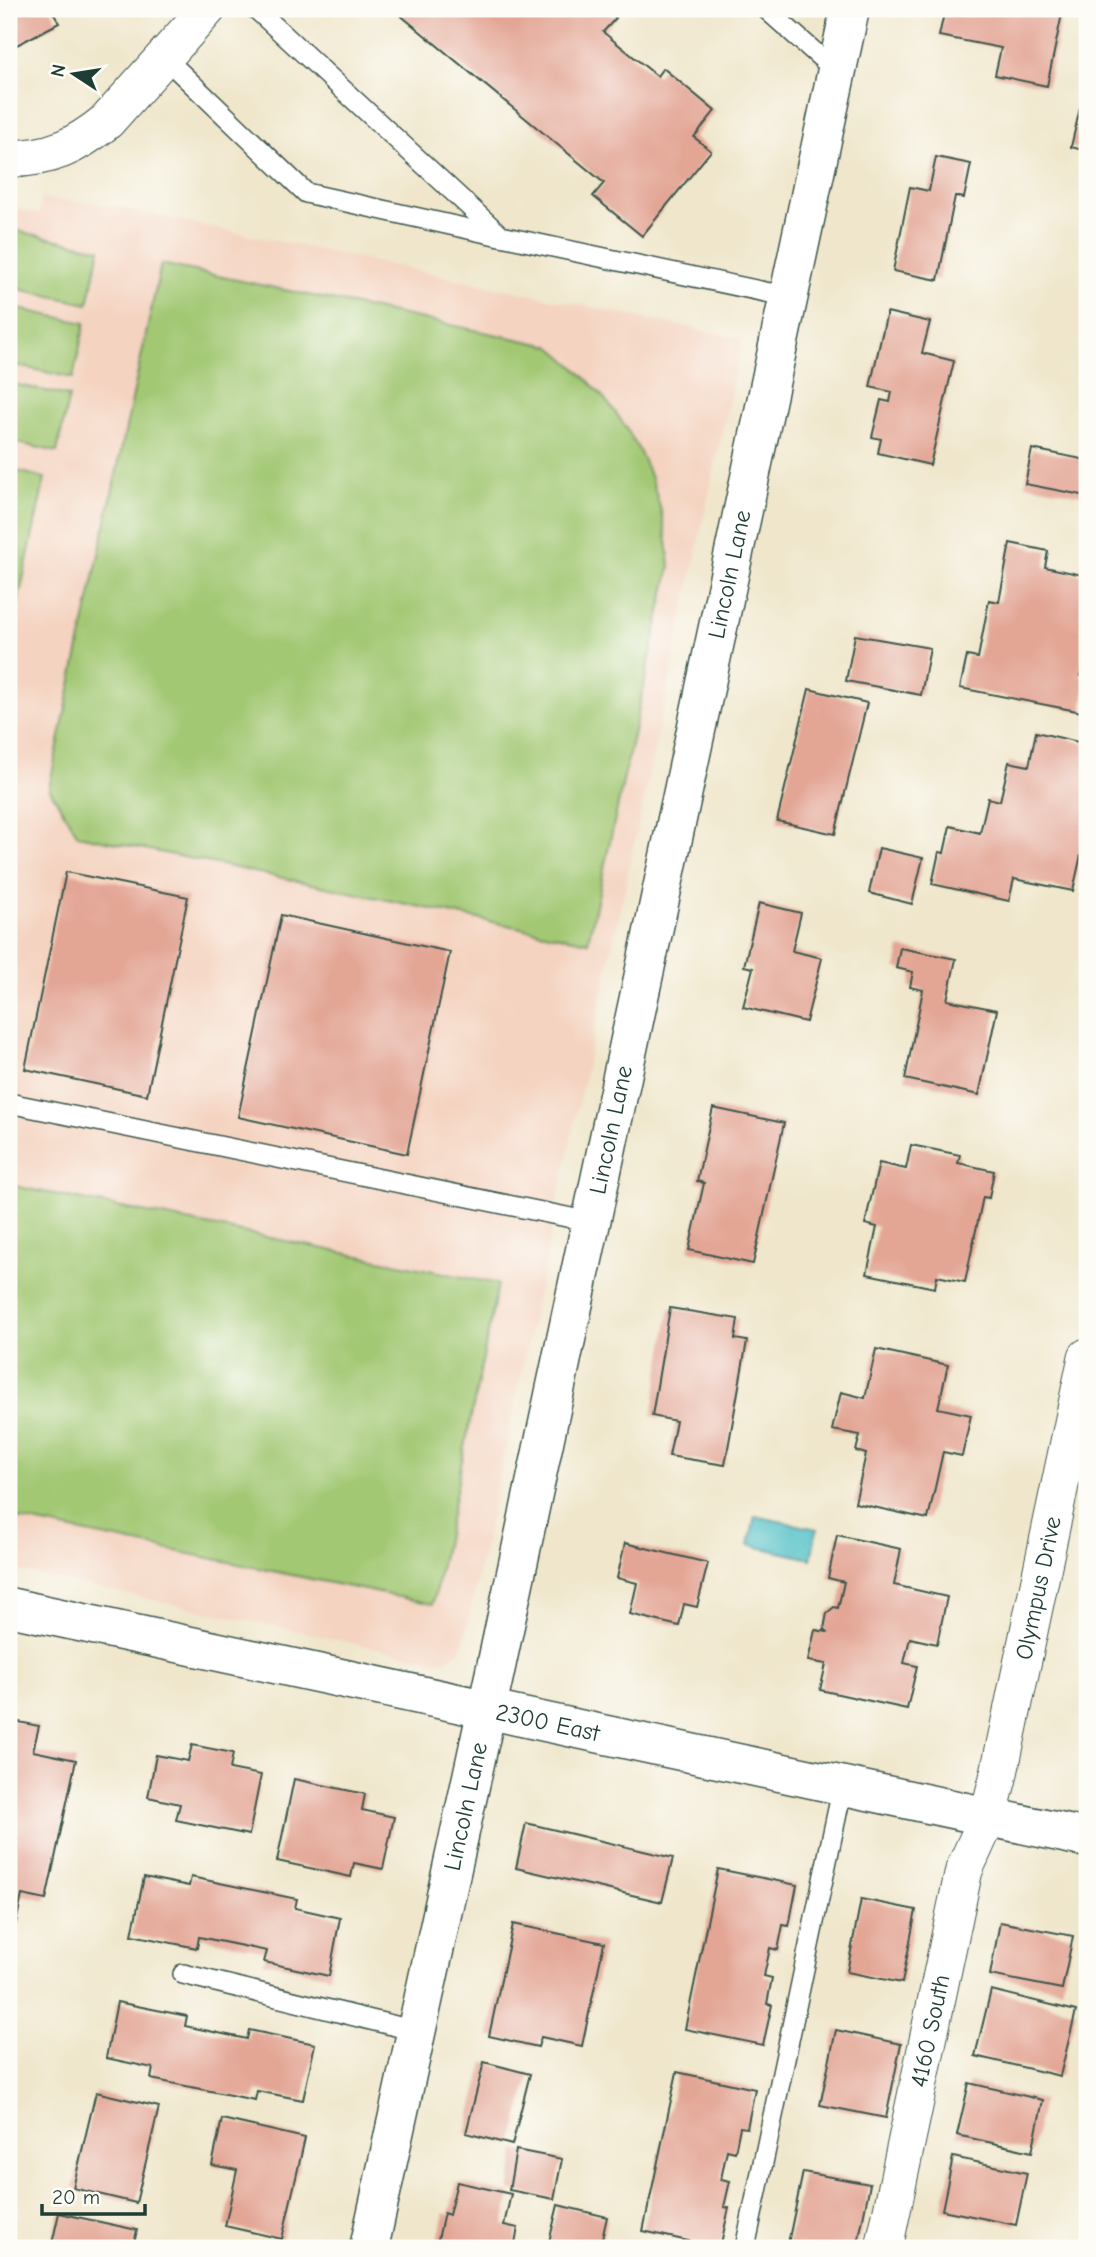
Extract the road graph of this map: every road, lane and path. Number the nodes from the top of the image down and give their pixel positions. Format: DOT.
graph roads {
  1 [pos="207,9"];
  2 [pos="256,9"];
  3 [pos="766,9"];
  4 [pos="850,9"];
  5 [pos="164,57"];
  6 [pos="837,72"];
  7 [pos="9,159"];
  8 [pos="501,236"];
  9 [pos="789,297"];
  10 [pos="9,1103"];
  11 [pos="591,1223"];
  12 [pos="1087,1357"];
  13 [pos="9,1606"];
  14 [pos="485,1709"];
  15 [pos="844,1785"];
  16 [pos="988,1817"];
  17 [pos="1087,1838"];
  18 [pos="183,1974"];
  19 [pos="416,2031"];
  20 [pos="369,2248"];
  21 [pos="745,2248"];
  22 [pos="884,2248"];
  1 -- 5 [label="street"];
  2 -- 8 [label="lane"];
  3 -- 6 [label="lane"];
  4 -- 6 [label="street, Lincoln Lane"];
  5 -- 7 [label="street"];
  5 -- 8 [label="lane"];
  6 -- 9 [label="street, Lincoln Lane"];
  8 -- 9 [label="lane"];
  9 -- 11 [label="street, Lincoln Lane"];
  10 -- 11 [label="lane"];
  11 -- 14 [label="street, Lincoln Lane"];
  12 -- 16 [label="street, Olympus Drive"];
  13 -- 14 [label="street, 2300 East"];
  14 -- 15 [label="street, 2300 East"];
  14 -- 19 [label="street, Lincoln Lane"];
  15 -- 16 [label="street, 2300 East"];
  15 -- 21 [label="lane"];
  16 -- 17 [label="street, 2300 East"];
  16 -- 22 [label="street, 4160 South"];
  18 -- 19 [label="lane"];
  19 -- 20 [label="street, Lincoln Lane"];
}
